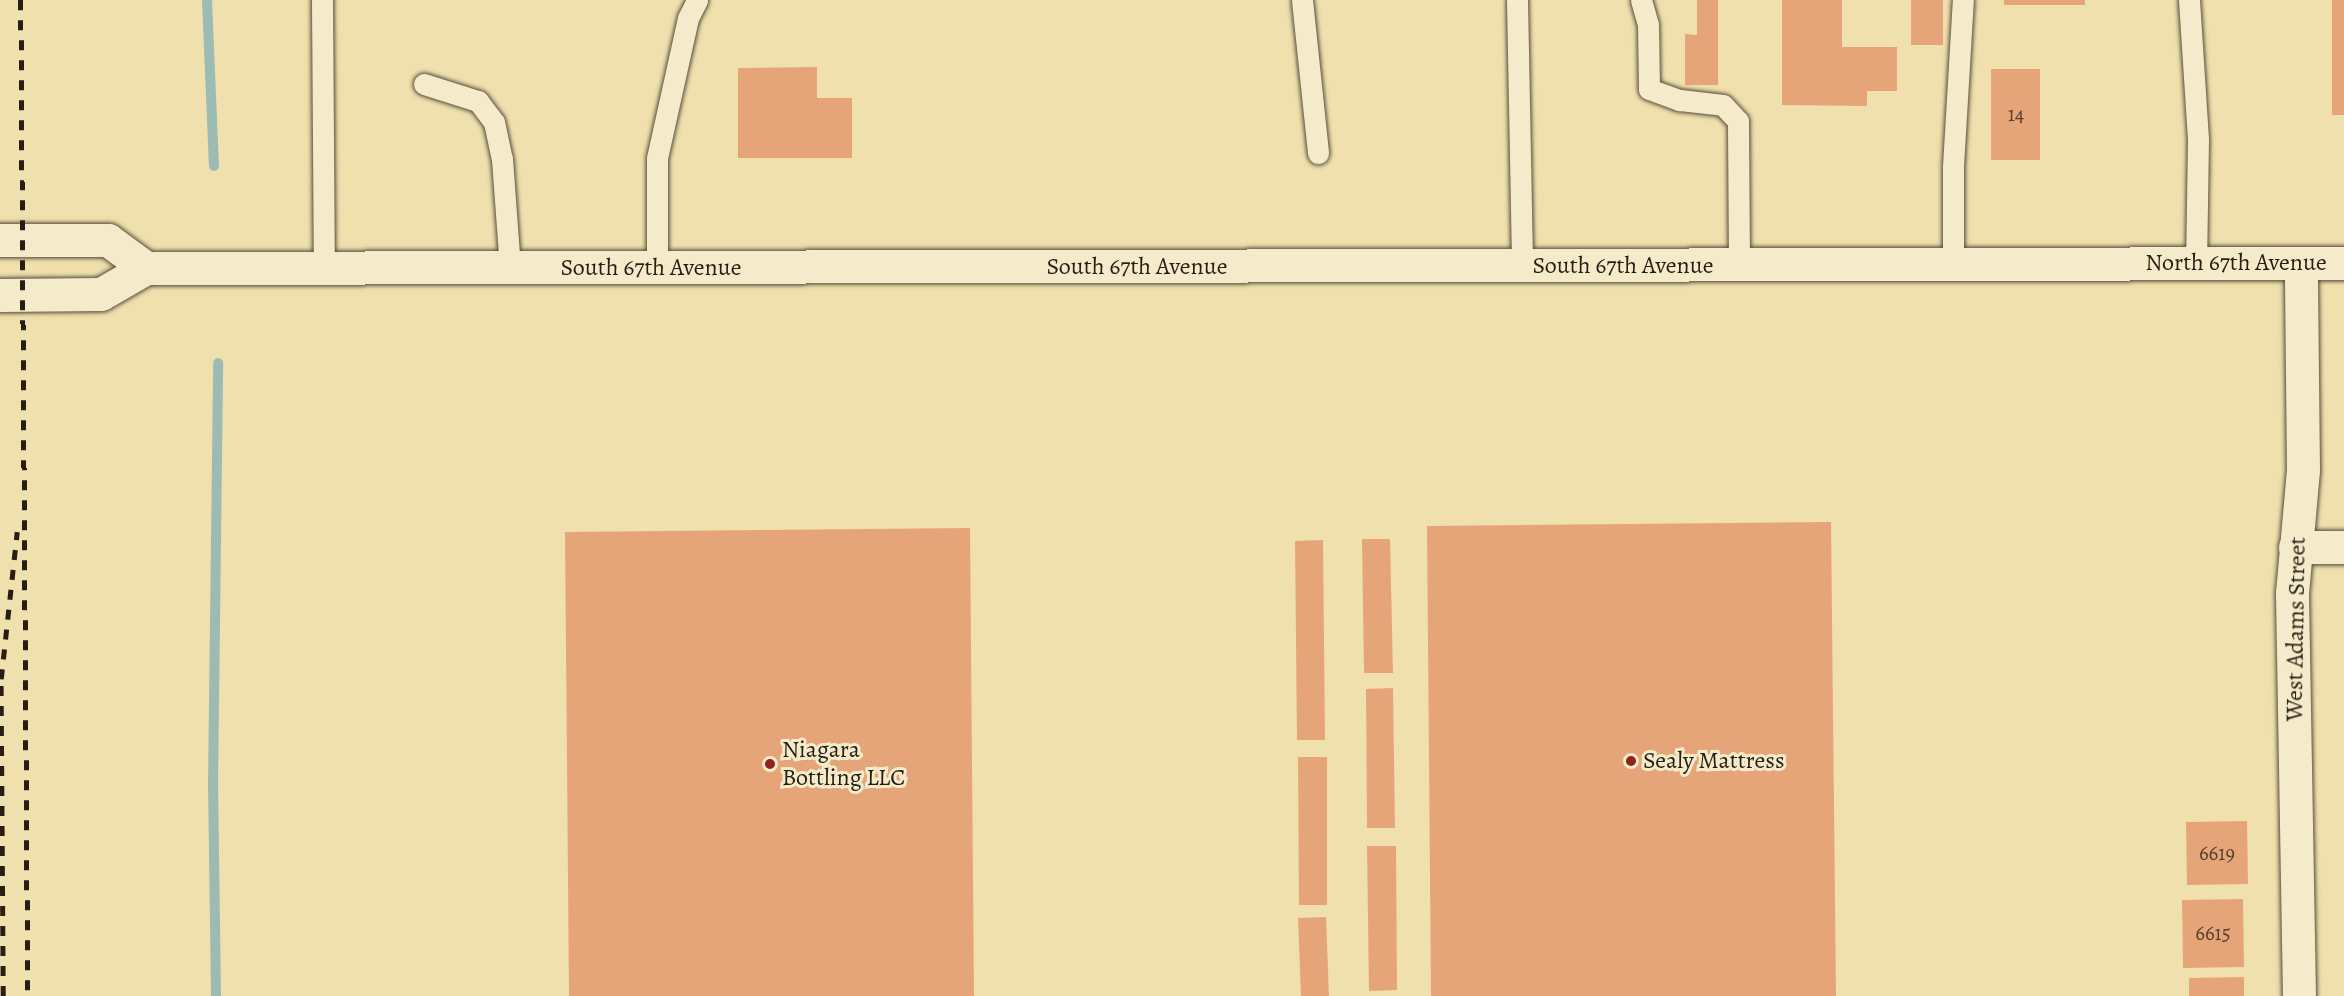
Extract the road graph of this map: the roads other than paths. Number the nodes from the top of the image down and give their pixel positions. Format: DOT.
graph roads {
  1 [pos="322,0"];
  2 [pos="697,0"];
  3 [pos="1302,0"];
  4 [pos="1517,0"];
  5 [pos="1641,0"];
  6 [pos="1963,0"];
  7 [pos="2189,0"];
  8 [pos="424,84"];
  9 [pos="1318,153"];
  10 [pos="0,240"];
  11 [pos="2301,263"];
  12 [pos="2344,263"];
  13 [pos="2129,264"];
  14 [pos="2196,264"];
  15 [pos="1953,265"];
  16 [pos="1522,266"];
  17 [pos="1738,266"];
  18 [pos="146,268"];
  19 [pos="324,268"];
  20 [pos="510,269"];
  21 [pos="657,269"];
  22 [pos="0,295"];
  23 [pos="2344,547"];
  24 [pos="2295,548"];
  25 [pos="2299,996"];
  1 -- 19 [label="lane"];
  2 -- 21 [label="lane"];
  3 -- 9 [label="lane"];
  4 -- 16 [label="lane"];
  5 -- 17 [label="lane"];
  6 -- 15 [label="lane"];
  7 -- 14 [label="lane"];
  8 -- 20 [label="lane"];
  10 -- 18 [label="main road"];
  11 -- 12 [label="main road, North 67th Avenue"];
  11 -- 14 [label="main road, North 67th Avenue"];
  11 -- 24 [label="main road, West Adams Street"];
  13 -- 14 [label="main road, North 67th Avenue"];
  13 -- 15 [label="main road, South 67th Avenue"];
  15 -- 17 [label="main road, South 67th Avenue"];
  16 -- 17 [label="main road, South 67th Avenue"];
  16 -- 21 [label="main road, South 67th Avenue"];
  18 -- 19 [label="main road, South 67th Avenue"];
  18 -- 22 [label="main road"];
  19 -- 20 [label="main road, South 67th Avenue"];
  20 -- 21 [label="main road, South 67th Avenue"];
  23 -- 24 [label="main road"];
  24 -- 25 [label="main road, West Adams Street"];
}
